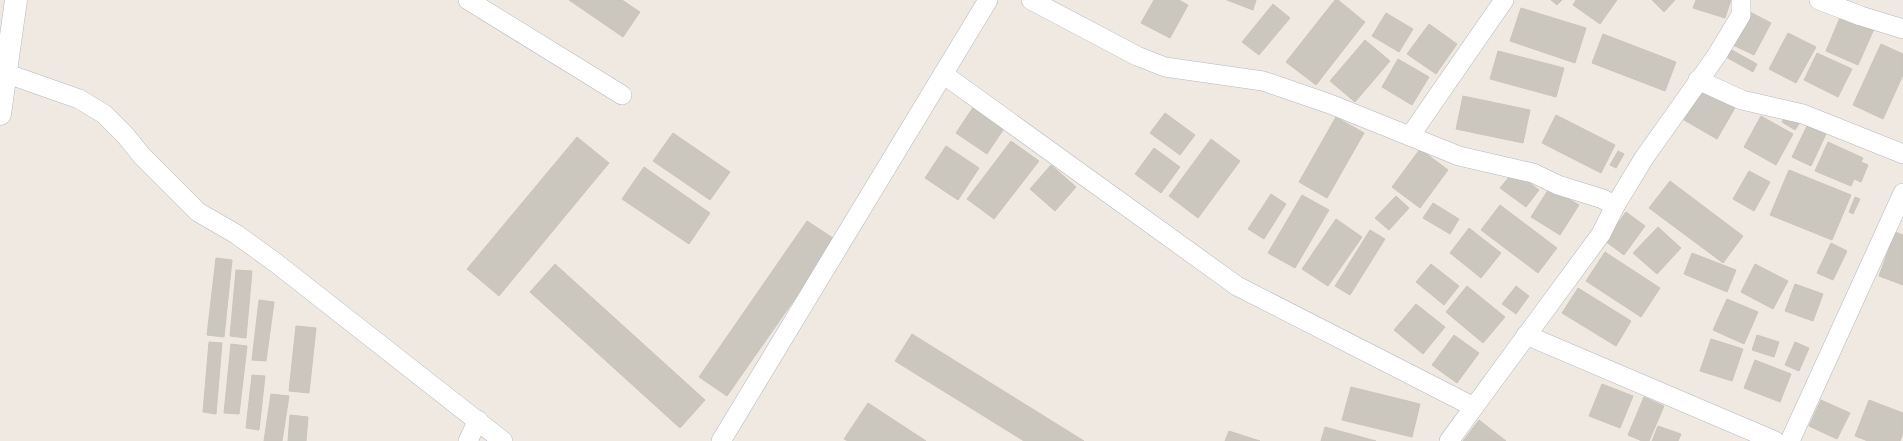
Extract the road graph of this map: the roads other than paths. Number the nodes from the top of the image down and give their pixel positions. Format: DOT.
graph roads {
  1 [pos="16,0"];
  2 [pos="468,0"];
  3 [pos="988,0"];
  4 [pos="1031,0"];
  5 [pos="1504,0"];
  6 [pos="1741,0"];
  7 [pos="1819,0"];
  8 [pos="1903,29"];
  9 [pos="6,73"];
  10 [pos="943,74"];
  11 [pos="1698,80"];
  12 [pos="622,95"];
  13 [pos="0,114"];
  14 [pos="1410,136"];
  15 [pos="1903,154"];
  16 [pos="1903,193"];
  17 [pos="1615,206"];
  18 [pos="1526,336"];
  19 [pos="1474,407"];
  20 [pos="478,420"];
  21 [pos="468,441"];
  22 [pos="503,441"];
  23 [pos="721,441"];
  24 [pos="1449,441"];
  25 [pos="1775,441"];
  26 [pos="1790,441"];
  1 -- 9 [label="main road"];
  2 -- 12 [label="street"];
  3 -- 10 [label="street"];
  4 -- 14 [label="street"];
  5 -- 14 [label="street"];
  6 -- 11 [label="street"];
  7 -- 8 [label="street"];
  9 -- 13 [label="main road"];
  9 -- 20 [label="street"];
  10 -- 19 [label="street"];
  10 -- 23 [label="street"];
  11 -- 15 [label="street"];
  11 -- 17 [label="street"];
  14 -- 17 [label="street"];
  16 -- 26 [label="street"];
  17 -- 18 [label="street"];
  18 -- 19 [label="street"];
  18 -- 25 [label="street"];
  19 -- 24 [label="street"];
  20 -- 21 [label="street"];
  20 -- 22 [label="street"];
}
